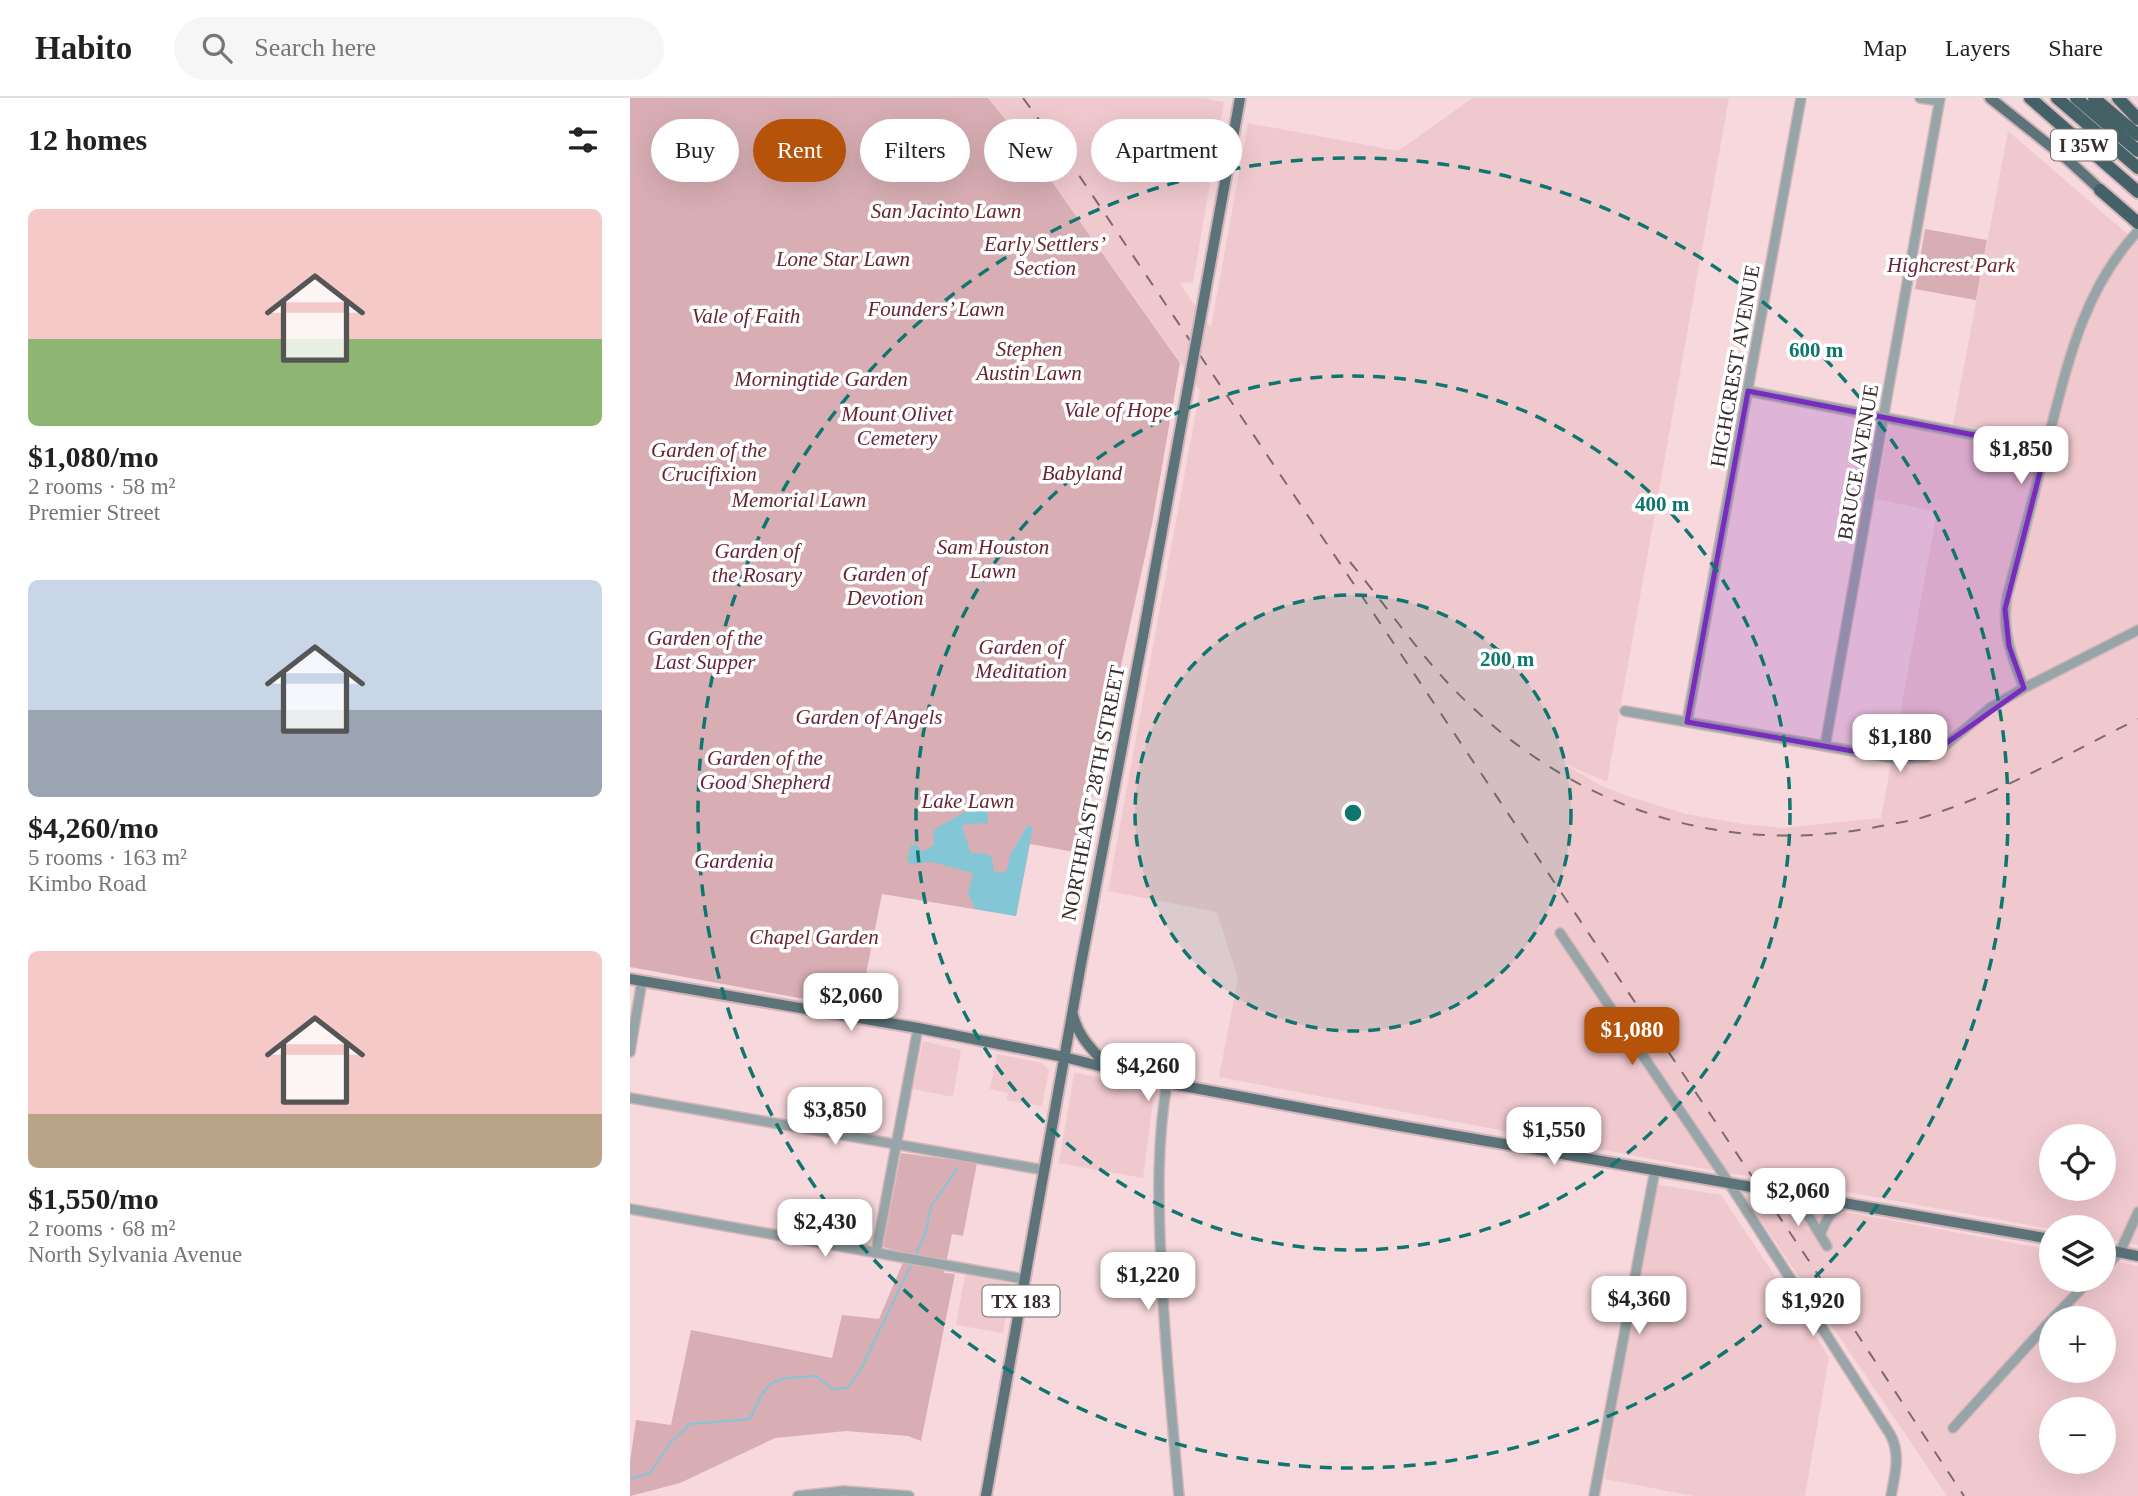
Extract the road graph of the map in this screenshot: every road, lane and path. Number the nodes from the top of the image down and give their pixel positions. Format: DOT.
graph roads {
  1 [pos="1240,98"];
  2 [pos="1801,98"];
  3 [pos="1920,98"];
  4 [pos="1990,98"];
  5 [pos="2030,98"];
  6 [pos="2057,98"];
  7 [pos="2076,98"];
  8 [pos="2094,98"];
  9 [pos="2118,98"];
  10 [pos="1939,99"];
  11 [pos="2138,119"];
  12 [pos="2138,135"];
  13 [pos="2138,151"];
  14 [pos="2138,168"];
  15 [pos="2099,190"];
  16 [pos="2138,192"];
  17 [pos="2138,226"];
  18 [pos="1748,391"];
  19 [pos="1884,417"];
  20 [pos="2046,449"];
  21 [pos="2138,630"];
  22 [pos="2024,688"];
  23 [pos="1625,711"];
  24 [pos="1688,722"];
  25 [pos="1825,746"];
  26 [pos="1560,933"];
  27 [pos="630,979"];
  28 [pos="642,982"];
  29 [pos="1072,1010"];
  30 [pos="918,1028"];
  31 [pos="630,1052"];
  32 [pos="1064,1058"];
  33 [pos="1110,1069"];
  34 [pos="1167,1083"];
  35 [pos="630,1098"];
  36 [pos="896,1143"];
  37 [pos="1044,1170"];
  38 [pos="1655,1170"];
  39 [pos="1729,1183"];
  40 [pos="1795,1194"];
  41 [pos="1849,1203"];
  42 [pos="630,1209"];
  43 [pos="2138,1212"];
  44 [pos="1820,1235"];
  45 [pos="2039,1237"];
  46 [pos="1827,1246"];
  47 [pos="2116,1251"];
  48 [pos="2120,1252"];
  49 [pos="876,1253"];
  50 [pos="2116,1256"];
  51 [pos="2138,1256"];
  52 [pos="1024,1279"];
  53 [pos="2078,1292"];
  54 [pos="2065,1306"];
  55 [pos="2039,1333"];
  56 [pos="1953,1428"];
  57 [pos="798,1496"];
  58 [pos="909,1496"];
  59 [pos="986,1496"];
  60 [pos="1179,1496"];
  61 [pos="1594,1496"];
  62 [pos="1891,1496"];
  1 -- 29 [label="main road, NORTHEAST 28TH STREET / TX 183, bridge"];
  2 -- 18 [label="street, HIGHCREST AVENUE"];
  3 -- 10 [label="street"];
  4 -- 15 [label="main road"];
  5 -- 16 [label="highway, I 35W"];
  6 -- 14 [label="highway"];
  7 -- 13 [label="highway"];
  8 -- 12 [label="highway"];
  9 -- 11 [label="highway"];
  10 -- 19 [label="street, BRUCE AVENUE"];
  15 -- 17 [label="highway"];
  17 -- 20 [label="street"];
  18 -- 19 [label="street"];
  18 -- 24 [label="street, HIGHCREST AVENUE"];
  19 -- 20 [label="street"];
  19 -- 25 [label="street, BRUCE AVENUE"];
  20 -- 22 [label="street"];
  21 -- 22 [label="street"];
  22 -- 25 [label="street"];
  23 -- 24 [label="street"];
  24 -- 25 [label="street"];
  26 -- 39 [label="street"];
  27 -- 28 [label="main road"];
  28 -- 30 [label="main road"];
  28 -- 31 [label="street"];
  29 -- 32 [label="main road, NORTHEAST 28TH STREET / TX 183"];
  29 -- 33 [label="main road"];
  30 -- 32 [label="main road"];
  30 -- 36 [label="street"];
  32 -- 33 [label="main road"];
  32 -- 37 [label="main road, NORTHEAST 28TH STREET / TX 183"];
  33 -- 34 [label="main road"];
  34 -- 38 [label="main road"];
  34 -- 60 [label="street"];
  35 -- 36 [label="street"];
  36 -- 37 [label="street"];
  36 -- 49 [label="street"];
  37 -- 52 [label="main road, NORTHEAST 28TH STREET / TX 183"];
  38 -- 39 [label="main road"];
  38 -- 61 [label="street"];
  39 -- 40 [label="main road"];
  39 -- 62 [label="street"];
  40 -- 41 [label="main road"];
  40 -- 44 [label="street"];
  41 -- 44 [label="street"];
  41 -- 45 [label="main road"];
  42 -- 49 [label="street"];
  43 -- 48 [label="street"];
  44 -- 46 [label="street"];
  47 -- 48 [label="main road"];
  48 -- 50 [label="street"];
  48 -- 51 [label="main road"];
  49 -- 52 [label="street"];
  52 -- 59 [label="main road, NORTHEAST 28TH STREET / TX 183"];
  53 -- 54 [label="street"];
  55 -- 56 [label="street"];
  57 -- 58 [label="street"];
}
